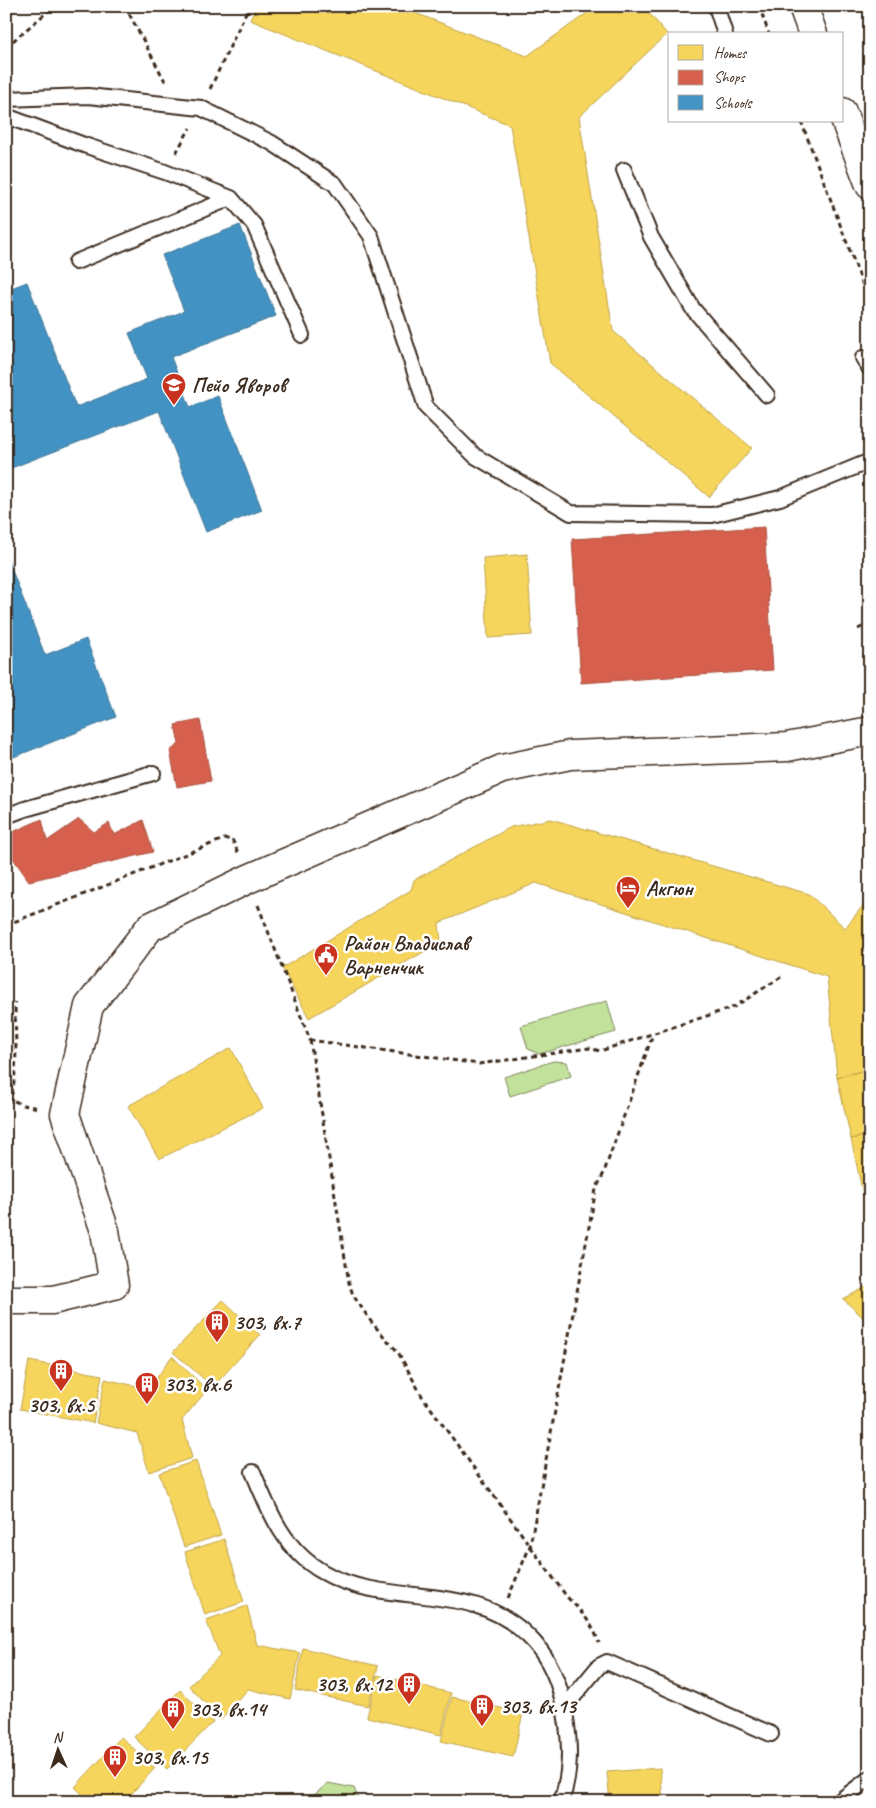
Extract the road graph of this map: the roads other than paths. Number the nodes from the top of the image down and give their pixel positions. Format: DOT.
graph roads {
  1 [pos="716,6"];
  2 [pos="802,6"];
  3 [pos="724,32"];
  4 [pos="812,32"];
  5 [pos="6,99"];
  6 [pos="6,116"];
  7 [pos="844,117"];
  8 [pos="624,170"];
  9 [pos="870,185"];
  10 [pos="231,198"];
  11 [pos="76,262"];
  12 [pos="302,335"];
  13 [pos="767,395"];
  14 [pos="870,461"];
  15 [pos="870,731"];
  16 [pos="153,773"];
  17 [pos="6,816"];
  18 [pos="6,1300"];
  19 [pos="253,1472"];
  20 [pos="564,1708"];
  21 [pos="770,1734"];
  22 [pos="868,1780"];
  23 [pos="870,1796"];
  24 [pos="561,1802"];
  25 [pos="838,1802"];
  1 -- 3 [label="lane"];
  2 -- 4 [label="street"];
  5 -- 14 [label="lane"];
  6 -- 10 [label="lane"];
  7 -- 9 [label="street"];
  8 -- 13 [label="lane"];
  10 -- 11 [label="lane"];
  10 -- 12 [label="lane"];
  15 -- 18 [label="street"];
  16 -- 17 [label="lane"];
  19 -- 20 [label="lane"];
  20 -- 21 [label="lane"];
  20 -- 24 [label="lane"];
  22 -- 23 [label="lane"];
  22 -- 25 [label="lane"];
}
